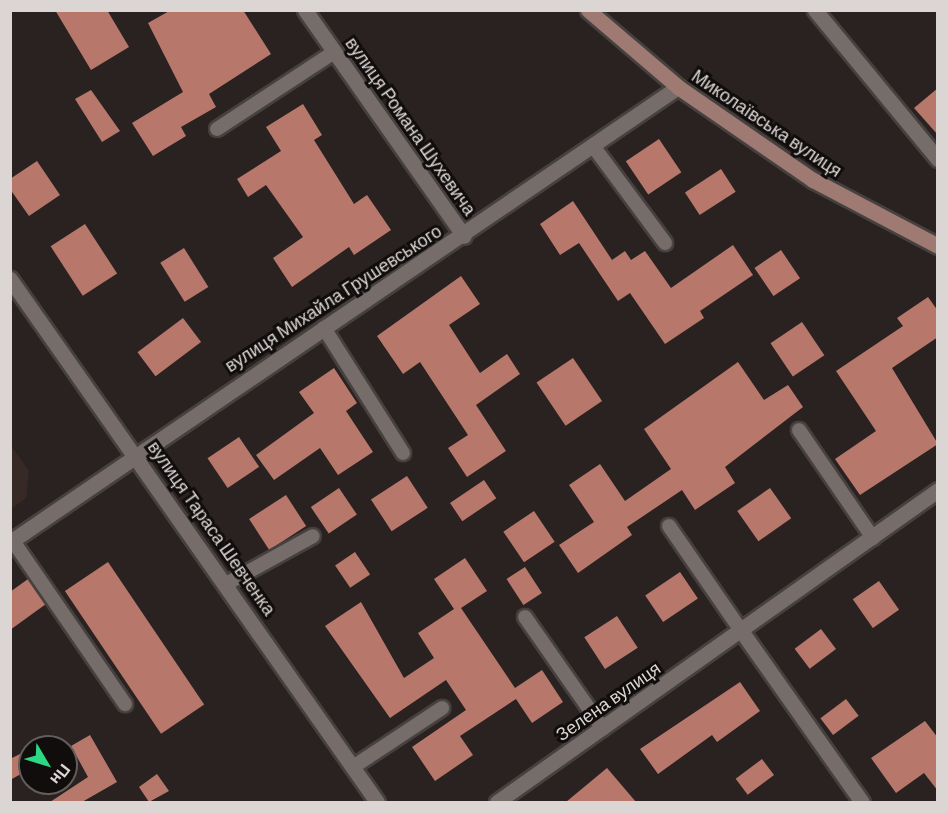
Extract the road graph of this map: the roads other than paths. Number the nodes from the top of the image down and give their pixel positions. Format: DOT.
graph roads {
  1 [pos="305,10"];
  2 [pos="588,10"];
  3 [pos="815,10"];
  4 [pos="334,52"];
  5 [pos="678,87"];
  6 [pos="217,129"];
  7 [pos="593,146"];
  8 [pos="938,159"];
  9 [pos="464,236"];
  10 [pos="665,243"];
  11 [pos="938,246"];
  12 [pos="10,279"];
  13 [pos="324,328"];
  14 [pos="799,430"];
  15 [pos="135,453"];
  16 [pos="403,453"];
  17 [pos="938,490"];
  18 [pos="669,526"];
  19 [pos="313,536"];
  20 [pos="873,538"];
  21 [pos="12,542"];
  22 [pos="226,584"];
  23 [pos="525,617"];
  24 [pos="742,632"];
  25 [pos="125,704"];
  26 [pos="442,708"];
  27 [pos="603,729"];
  28 [pos="353,767"];
  29 [pos="377,802"];
  30 [pos="497,802"];
  31 [pos="862,802"];
  1 -- 4 [label="street, вулиця Романа Шухевича"];
  2 -- 5 [label="main road, Миколаївська вулиця"];
  3 -- 8 [label="street"];
  4 -- 6 [label="lane"];
  4 -- 9 [label="street, вулиця Романа Шухевича"];
  5 -- 7 [label="street, вулиця Михайла Грушевського"];
  5 -- 11 [label="main road, Миколаївська вулиця"];
  7 -- 9 [label="street, вулиця Михайла Грушевського"];
  7 -- 10 [label="lane"];
  9 -- 13 [label="street, вулиця Михайла Грушевського"];
  12 -- 15 [label="street, вулиця Тараса Шевченка"];
  13 -- 15 [label="street, вулиця Михайла Грушевського"];
  13 -- 16 [label="lane"];
  14 -- 20 [label="lane"];
  15 -- 21 [label="street, вулиця Михайла Грушевського"];
  15 -- 22 [label="street, вулиця Тараса Шевченка"];
  17 -- 20 [label="street, Зелена вулиця"];
  18 -- 24 [label="lane"];
  19 -- 22 [label="lane"];
  20 -- 24 [label="street, Зелена вулиця"];
  21 -- 25 [label="lane"];
  22 -- 28 [label="street, вулиця Тараса Шевченка"];
  23 -- 27 [label="lane"];
  24 -- 27 [label="street, Зелена вулиця"];
  24 -- 31 [label="street"];
  26 -- 28 [label="lane"];
  27 -- 30 [label="street, Зелена вулиця"];
  28 -- 29 [label="street, вулиця Тараса Шевченка"];
}
